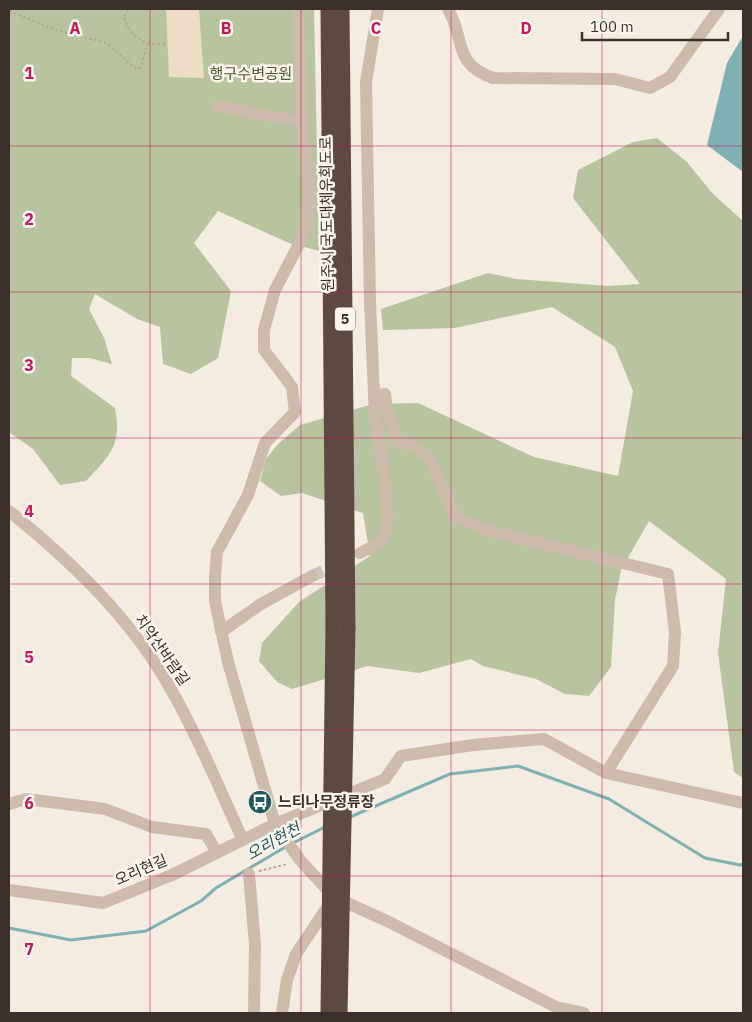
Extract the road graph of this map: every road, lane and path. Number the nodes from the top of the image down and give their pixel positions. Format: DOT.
graph roads {
  1 [pos="128,9"];
  2 [pos="298,9"];
  3 [pos="328,9"];
  4 [pos="342,9"];
  5 [pos="378,9"];
  6 [pos="448,9"];
  7 [pos="719,9"];
  8 [pos="9,11"];
  9 [pos="148,44"];
  10 [pos="167,44"];
  11 [pos="217,106"];
  12 [pos="302,122"];
  13 [pos="374,396"];
  14 [pos="9,511"];
  15 [pos="360,553"];
  16 [pos="312,576"];
  17 [pos="222,632"];
  18 [pos="606,773"];
  19 [pos="743,803"];
  20 [pos="9,804"];
  21 [pos="279,829"];
  22 [pos="243,840"];
  23 [pos="217,853"];
  24 [pos="298,859"];
  25 [pos="249,874"];
  26 [pos="9,890"];
  27 [pos="334,897"];
  28 [pos="254,1013"];
  29 [pos="282,1013"];
  30 [pos="328,1013"];
  31 [pos="340,1013"];
  32 [pos="584,1013"];
  1 -- 9 [label="path"];
  2 -- 12 [label="street"];
  3 -- 30 [label="highway, 원주시 국도대체우회도로 / 5, bridge"];
  4 -- 31 [label="highway, 원주시 국도대체우회도로 / 5, bridge"];
  5 -- 13 [label="street"];
  6 -- 7 [label="street"];
  8 -- 9 [label="path"];
  9 -- 10 [label="path"];
  11 -- 12 [label="street"];
  12 -- 17 [label="street"];
  13 -- 15 [label="street"];
  13 -- 18 [label="street"];
  14 -- 22 [label="street, 치악산바람길"];
  16 -- 17 [label="street"];
  17 -- 21 [label="street"];
  18 -- 19 [label="street, 오리현길"];
  18 -- 21 [label="street, 오리현길"];
  20 -- 23 [label="street"];
  21 -- 22 [label="street, 오리현길"];
  21 -- 24 [label="street"];
  22 -- 23 [label="street, 오리현길"];
  23 -- 26 [label="street, 오리현길"];
  24 -- 25 [label="path"];
  24 -- 27 [label="street"];
  25 -- 28 [label="street"];
  27 -- 29 [label="street"];
  27 -- 32 [label="street"];
}
